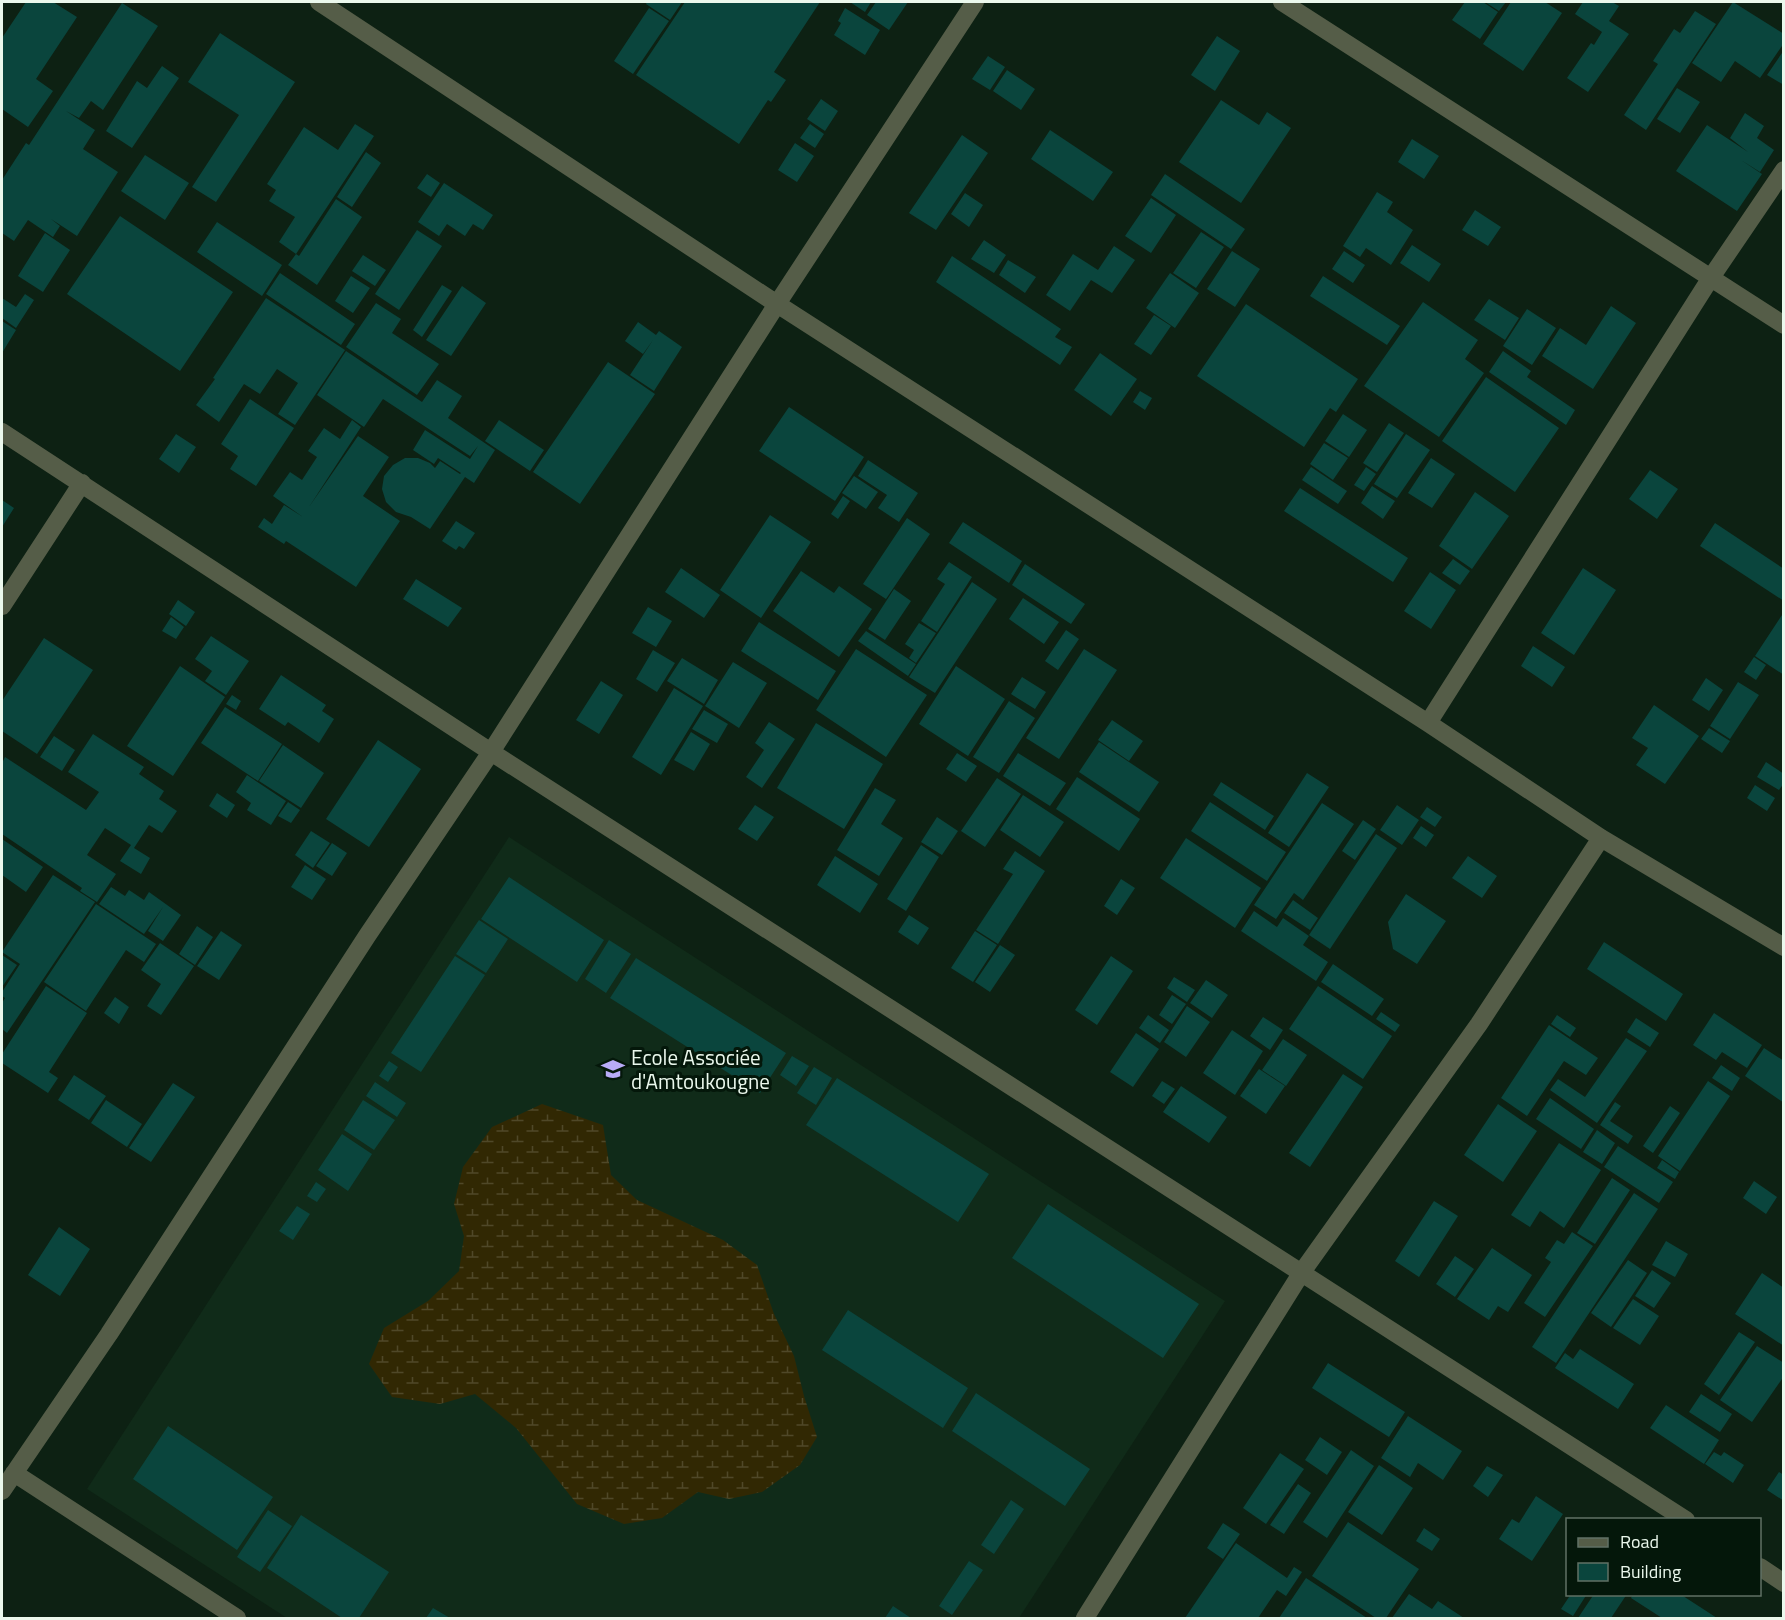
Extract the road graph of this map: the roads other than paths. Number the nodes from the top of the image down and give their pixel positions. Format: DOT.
graph roads {
  1 [pos="319,2"];
  2 [pos="975,2"];
  3 [pos="1282,2"];
  4 [pos="1784,170"];
  5 [pos="1710,279"];
  6 [pos="777,303"];
  7 [pos="1784,325"];
  8 [pos="2,432"];
  9 [pos="82,483"];
  10 [pos="2,606"];
  11 [pos="1428,723"];
  12 [pos="491,752"];
  13 [pos="1601,838"];
  14 [pos="1784,948"];
  15 [pos="1302,1272"];
  16 [pos="14,1473"];
  17 [pos="2,1491"];
  18 [pos="1683,1518"];
  19 [pos="1761,1568"];
  20 [pos="1784,1582"];
  21 [pos="237,1618"];
  22 [pos="1085,1618"];
  1 -- 6 [label="street"];
  2 -- 6 [label="street"];
  3 -- 5 [label="street"];
  4 -- 5 [label="street"];
  5 -- 7 [label="street"];
  5 -- 11 [label="street"];
  6 -- 11 [label="street"];
  6 -- 12 [label="street"];
  8 -- 9 [label="street"];
  9 -- 10 [label="street"];
  9 -- 12 [label="street"];
  11 -- 13 [label="street"];
  12 -- 15 [label="street"];
  12 -- 16 [label="street"];
  13 -- 14 [label="street"];
  13 -- 15 [label="street"];
  15 -- 18 [label="street"];
  15 -- 22 [label="street"];
  16 -- 17 [label="street"];
  16 -- 21 [label="street"];
  19 -- 20 [label="street"];
}
